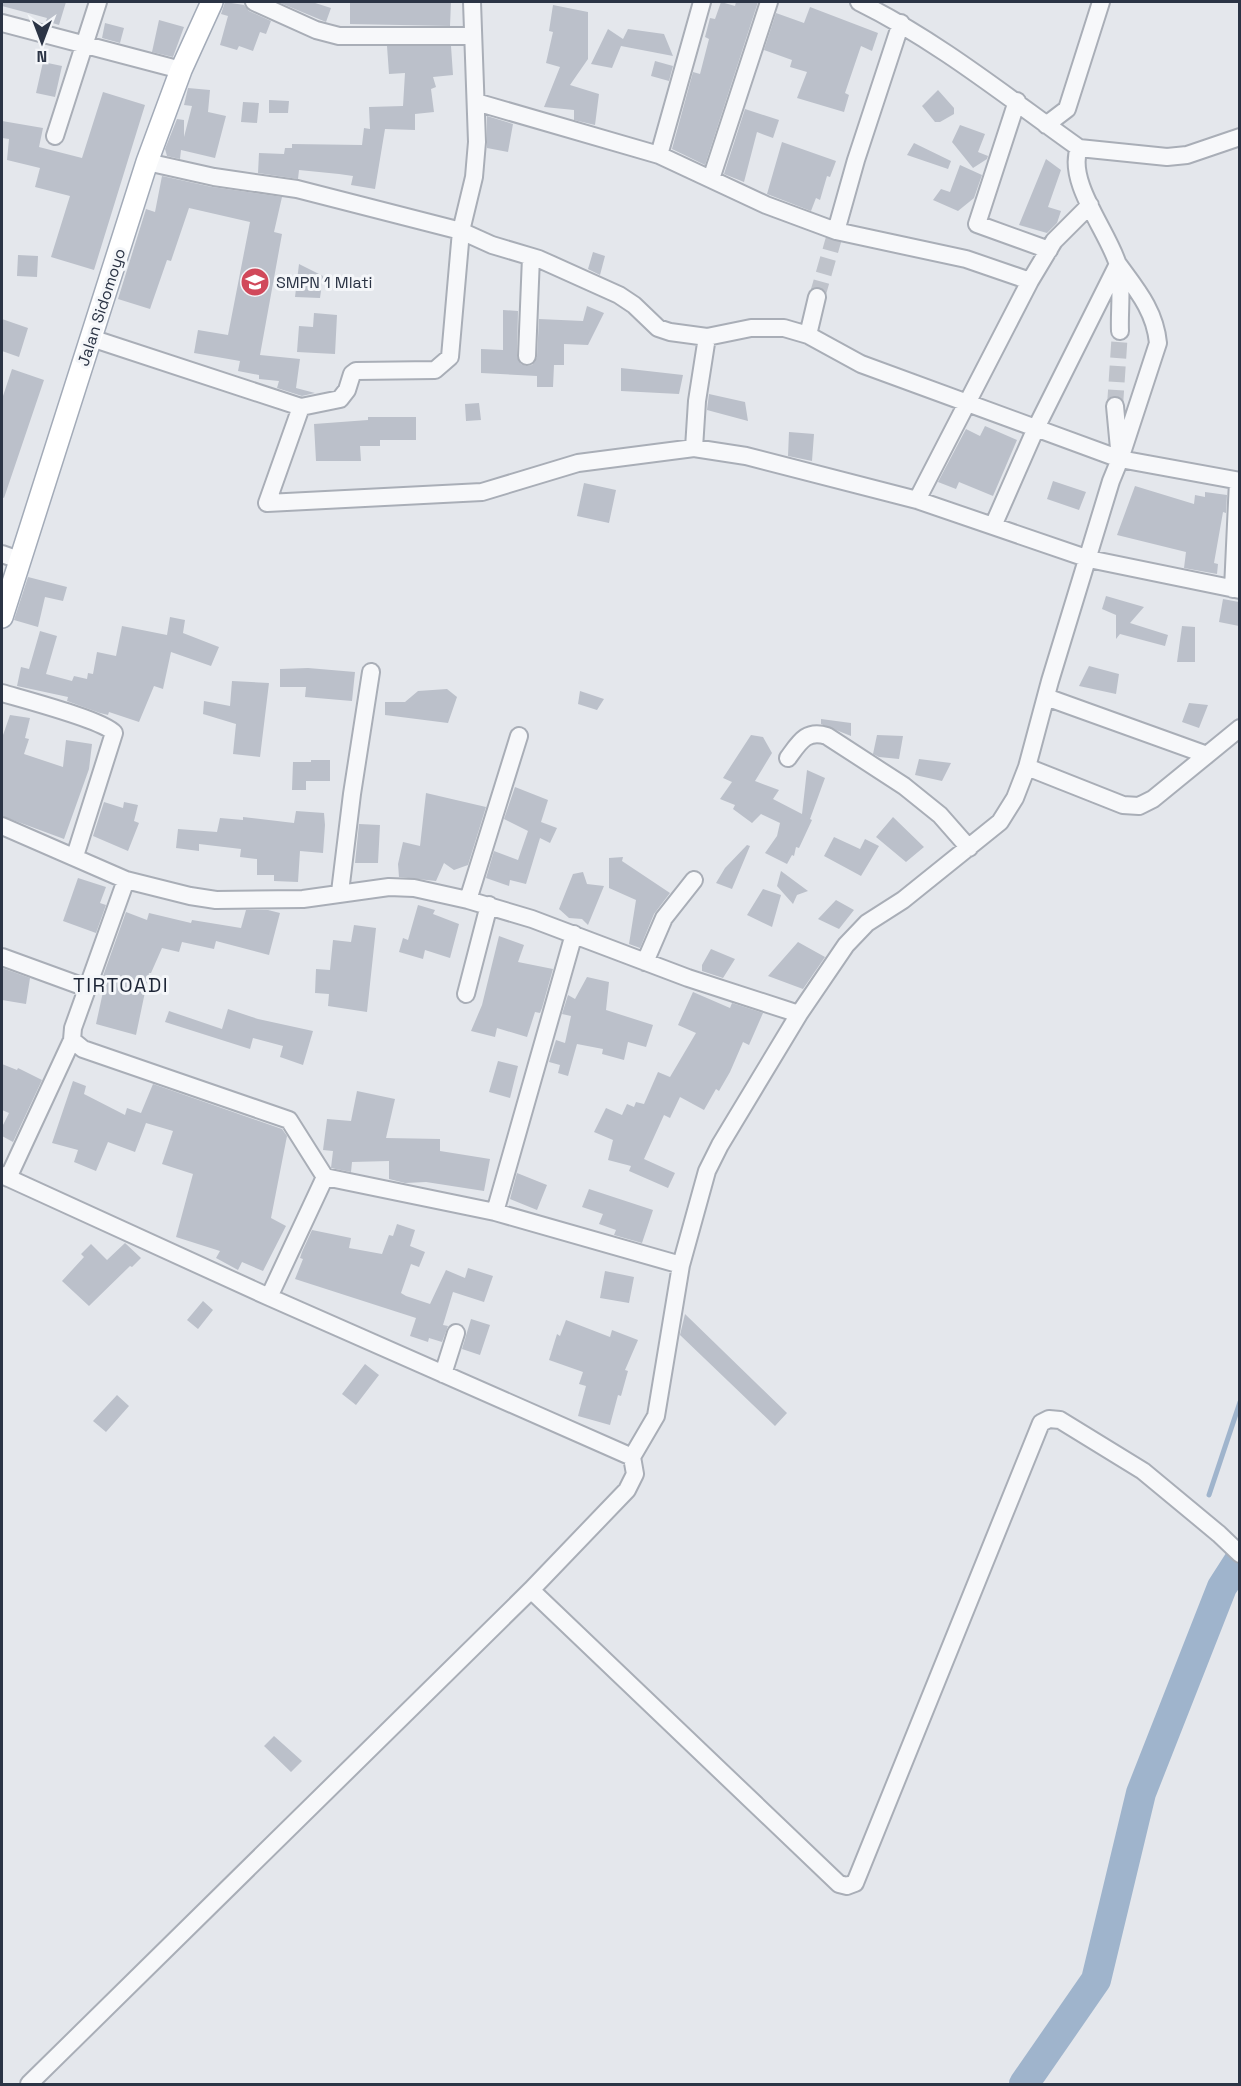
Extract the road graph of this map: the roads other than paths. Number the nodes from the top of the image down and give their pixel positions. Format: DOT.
graph roads {
  1 [pos="98,2"];
  2 [pos="212,2"];
  3 [pos="254,2"];
  4 [pos="472,2"];
  5 [pos="702,2"];
  6 [pos="770,2"];
  7 [pos="859,2"];
  8 [pos="1101,2"];
  9 [pos="2,22"];
  10 [pos="901,23"];
  11 [pos="472,36"];
  12 [pos="86,44"];
  13 [pos="181,70"];
  14 [pos="1017,101"];
  15 [pos="476,102"];
  16 [pos="1054,119"];
  17 [pos="55,136"];
  18 [pos="1239,137"];
  19 [pos="1079,148"];
  20 [pos="659,155"];
  21 [pos="147,162"];
  22 [pos="711,179"];
  23 [pos="1090,206"];
  24 [pos="461,231"];
  25 [pos="836,231"];
  26 [pos="1049,250"];
  27 [pos="531,257"];
  28 [pos="1118,264"];
  29 [pos="1030,281"];
  30 [pos="817,297"];
  31 [pos="1120,331"];
  32 [pos="808,335"];
  33 [pos="707,337"];
  34 [pos="92,338"];
  35 [pos="527,356"];
  36 [pos="968,403"];
  37 [pos="1115,406"];
  38 [pos="301,407"];
  39 [pos="1036,428"];
  40 [pos="694,448"];
  41 [pos="1120,459"];
  42 [pos="1239,481"];
  43 [pos="917,500"];
  44 [pos="993,526"];
  45 [pos="10,557"];
  46 [pos="1089,559"];
  47 [pos="1236,590"];
  48 [pos="2,617"];
  49 [pos="371,672"];
  50 [pos="2,693"];
  51 [pos="1046,697"];
  52 [pos="1239,728"];
  53 [pos="519,736"];
  54 [pos="1207,754"];
  55 [pos="788,758"];
  56 [pos="1027,767"];
  57 [pos="2,826"];
  58 [pos="969,848"];
  59 [pos="75,856"];
  60 [pos="126,880"];
  61 [pos="694,880"];
  62 [pos="340,892"];
  63 [pos="468,900"];
  64 [pos="489,905"];
  65 [pos="574,934"];
  66 [pos="2,957"];
  67 [pos="645,962"];
  68 [pos="87,988"];
  69 [pos="466,994"];
  70 [pos="799,1014"];
  71 [pos="72,1040"];
  72 [pos="5,1176"];
  73 [pos="325,1177"];
  74 [pos="495,1212"];
  75 [pos="681,1264"];
  76 [pos="269,1298"];
  77 [pos="456,1333"];
  78 [pos="443,1374"];
  79 [pos="632,1457"];
  80 [pos="1239,1554"];
  81 [pos="531,1590"];
  82 [pos="29,2085"];
  1 -- 12 [label="street"];
  2 -- 13 [label="main road, Jalan Sidomoyo"];
  3 -- 11 [label="street"];
  4 -- 11 [label="street"];
  5 -- 20 [label="street"];
  6 -- 22 [label="street"];
  7 -- 10 [label="street"];
  8 -- 16 [label="street"];
  9 -- 12 [label="street"];
  10 -- 14 [label="street"];
  10 -- 25 [label="street"];
  11 -- 15 [label="street"];
  12 -- 13 [label="street"];
  12 -- 17 [label="street"];
  13 -- 21 [label="main road, Jalan Sidomoyo"];
  14 -- 16 [label="street"];
  14 -- 26 [label="street"];
  15 -- 20 [label="street"];
  15 -- 24 [label="street"];
  16 -- 19 [label="street"];
  18 -- 19 [label="street"];
  19 -- 23 [label="street"];
  20 -- 22 [label="street"];
  21 -- 24 [label="street"];
  21 -- 34 [label="main road, Jalan Sidomoyo"];
  22 -- 25 [label="street"];
  23 -- 26 [label="street"];
  23 -- 28 [label="street"];
  24 -- 27 [label="street"];
  24 -- 38 [label="street"];
  25 -- 29 [label="street"];
  26 -- 29 [label="street"];
  27 -- 33 [label="street"];
  27 -- 35 [label="street"];
  28 -- 31 [label="street"];
  28 -- 39 [label="street"];
  28 -- 41 [label="street"];
  29 -- 36 [label="street"];
  30 -- 32 [label="street"];
  32 -- 33 [label="street"];
  32 -- 36 [label="street"];
  33 -- 40 [label="street"];
  34 -- 38 [label="street"];
  34 -- 45 [label="main road, Jalan Sidomoyo"];
  36 -- 39 [label="street"];
  36 -- 43 [label="street"];
  37 -- 41 [label="street"];
  38 -- 40 [label="street"];
  39 -- 41 [label="street"];
  39 -- 44 [label="street"];
  40 -- 43 [label="street"];
  41 -- 42 [label="street"];
  41 -- 46 [label="street"];
  42 -- 47 [label="street"];
  43 -- 44 [label="street"];
  44 -- 46 [label="street"];
  45 -- 48 [label="main road, Jalan Sidomoyo"];
  46 -- 47 [label="street"];
  46 -- 51 [label="street"];
  49 -- 62 [label="street"];
  50 -- 59 [label="street"];
  51 -- 54 [label="street"];
  51 -- 56 [label="street"];
  52 -- 54 [label="street"];
  53 -- 63 [label="street"];
  54 -- 56 [label="street"];
  55 -- 58 [label="street"];
  56 -- 58 [label="street"];
  57 -- 59 [label="street"];
  58 -- 70 [label="street"];
  59 -- 60 [label="street"];
  60 -- 62 [label="street"];
  60 -- 68 [label="street"];
  61 -- 67 [label="street"];
  62 -- 63 [label="street"];
  63 -- 64 [label="street"];
  64 -- 65 [label="street"];
  64 -- 69 [label="street"];
  65 -- 67 [label="street"];
  65 -- 74 [label="street"];
  66 -- 68 [label="street"];
  67 -- 70 [label="street"];
  68 -- 71 [label="street"];
  70 -- 75 [label="street"];
  71 -- 72 [label="street"];
  71 -- 73 [label="street"];
  72 -- 76 [label="street"];
  73 -- 74 [label="street"];
  73 -- 76 [label="street"];
  74 -- 75 [label="street"];
  75 -- 79 [label="street"];
  76 -- 78 [label="street"];
  77 -- 78 [label="street"];
  78 -- 79 [label="street"];
  79 -- 81 [label="street"];
  80 -- 81 [label="street"];
  81 -- 82 [label="street"];
}
